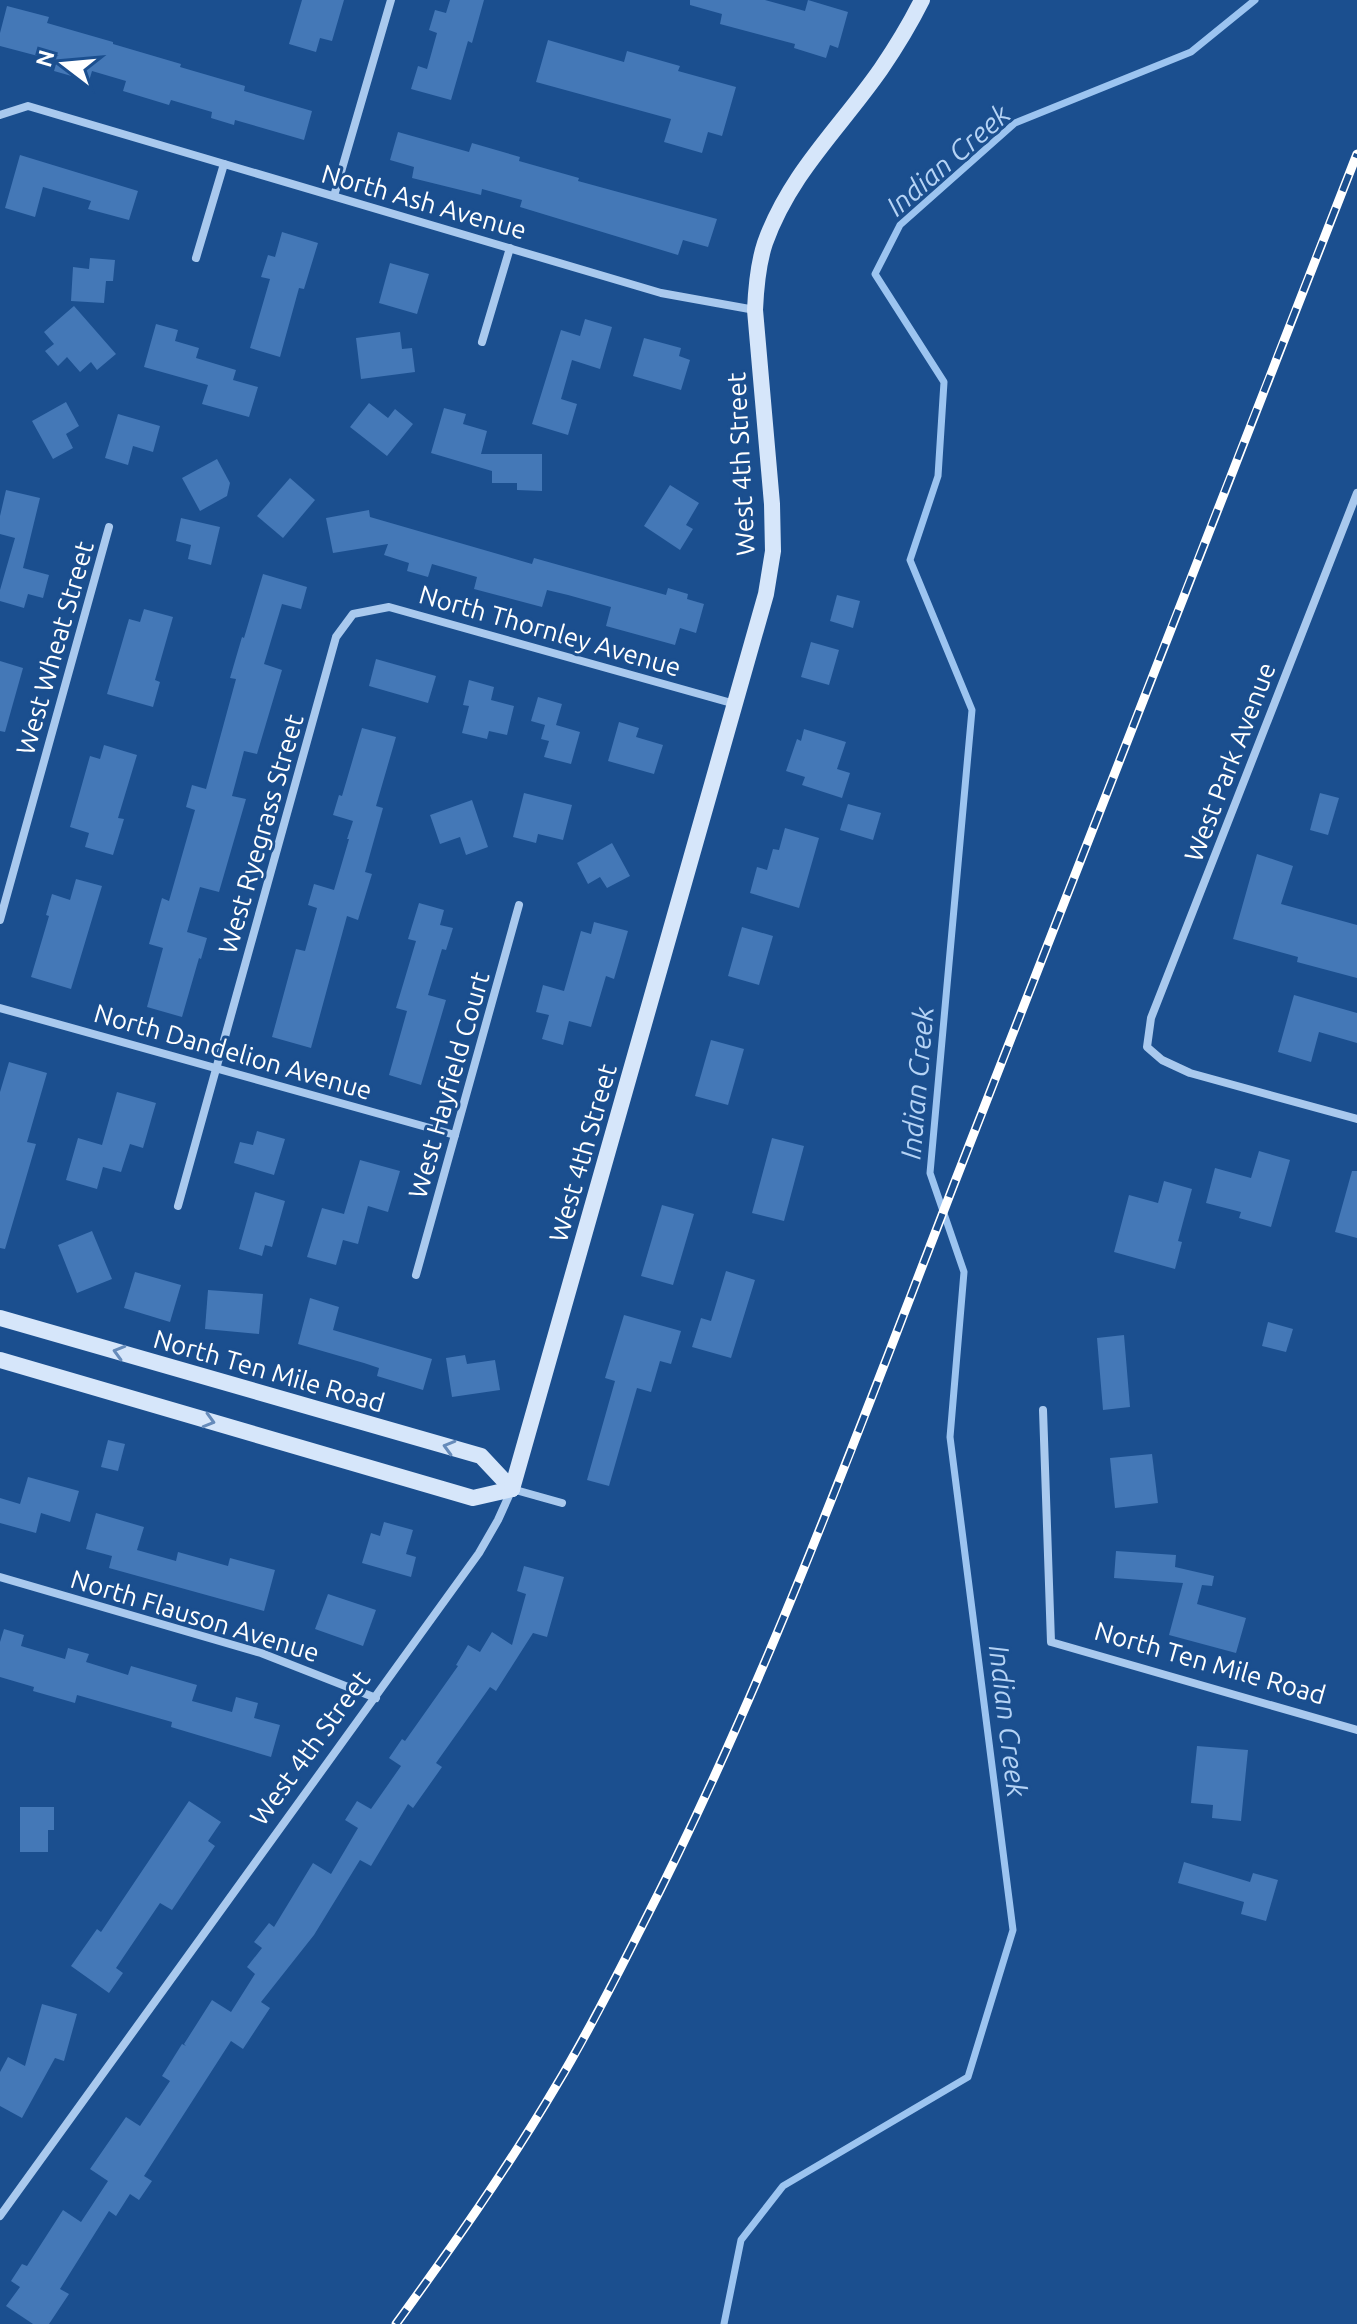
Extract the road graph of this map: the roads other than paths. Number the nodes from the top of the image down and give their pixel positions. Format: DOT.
graph roads {
  1 [pos="391,0"];
  2 [pos="922,0"];
  3 [pos="0,115"];
  4 [pos="224,164"];
  5 [pos="334,196"];
  6 [pos="510,248"];
  7 [pos="196,258"];
  8 [pos="755,310"];
  9 [pos="482,342"];
  10 [pos="1357,493"];
  11 [pos="109,527"];
  12 [pos="353,614"];
  13 [pos="736,704"];
  14 [pos="519,905"];
  15 [pos="0,920"];
  16 [pos="0,1008"];
  17 [pos="216,1068"];
  18 [pos="1357,1119"];
  19 [pos="455,1135"];
  20 [pos="178,1206"];
  21 [pos="416,1275"];
  22 [pos="0,1318"];
  23 [pos="0,1360"];
  24 [pos="1043,1410"];
  25 [pos="512,1489"];
  26 [pos="562,1503"];
  27 [pos="0,1577"];
  28 [pos="376,1698"];
  29 [pos="1357,1730"];
  30 [pos="0,2216"];
  1 -- 5 [label="street"];
  2 -- 8 [label="main road, West 4th Street"];
  3 -- 4 [label="street, North Ash Avenue"];
  4 -- 5 [label="street, North Ash Avenue"];
  4 -- 7 [label="street"];
  5 -- 6 [label="street, North Ash Avenue"];
  6 -- 8 [label="street, North Ash Avenue"];
  6 -- 9 [label="street"];
  8 -- 13 [label="main road, West 4th Street"];
  10 -- 18 [label="street, West Park Avenue"];
  11 -- 15 [label="street, West Wheat Street"];
  12 -- 13 [label="street, North Thornley Avenue"];
  12 -- 17 [label="street, West Ryegrass Street"];
  13 -- 25 [label="main road, West 4th Street"];
  14 -- 19 [label="street, West Hayfield Court"];
  16 -- 17 [label="street, North Dandelion Avenue"];
  17 -- 19 [label="street, North Dandelion Avenue"];
  17 -- 20 [label="street, West Ryegrass Street"];
  19 -- 21 [label="street, West Hayfield Court"];
  25 -- 22 [label="main road, North Ten Mile Road, one-way"];
  23 -- 25 [label="main road, one-way"];
  24 -- 29 [label="street, North Ten Mile Road"];
  25 -- 26 [label="street"];
  25 -- 28 [label="street, West 4th Street"];
  27 -- 28 [label="street, North Flauson Avenue"];
  28 -- 30 [label="street, West 4th Street"];
}
